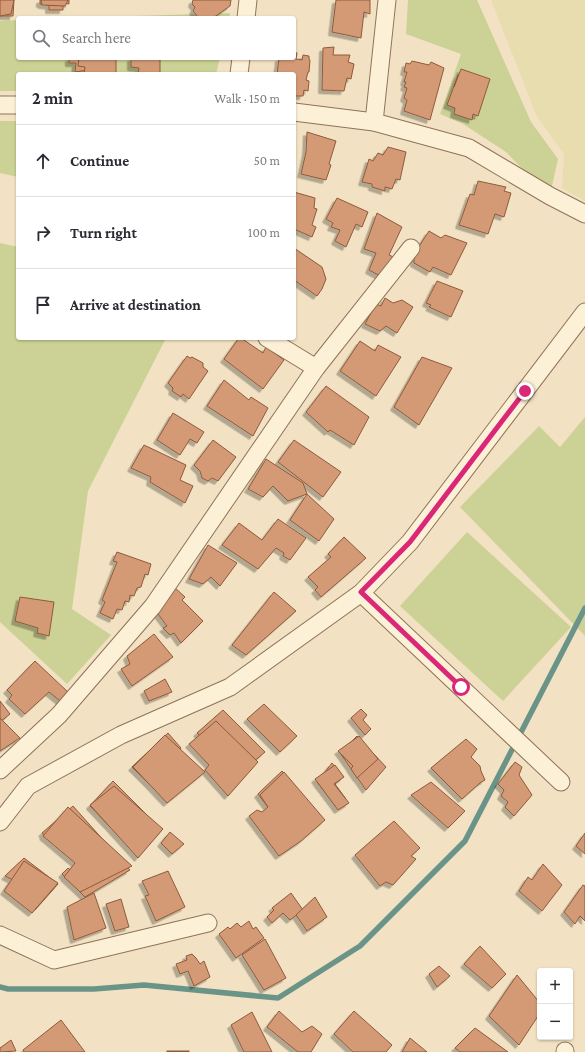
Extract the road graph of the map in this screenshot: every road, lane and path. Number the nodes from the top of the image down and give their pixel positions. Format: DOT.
graph roads {
  1 [pos="248,0"];
  2 [pos="387,0"];
  3 [pos="246,16"];
  4 [pos="241,60"];
  5 [pos="239,72"];
  6 [pos="0,105"];
  7 [pos="16,105"];
  8 [pos="296,112"];
  9 [pos="374,122"];
  10 [pos="585,214"];
  11 [pos="412,248"];
  12 [pos="585,312"];
  13 [pos="270,340"];
  14 [pos="316,368"];
  15 [pos="361,592"];
  16 [pos="0,770"];
  17 [pos="562,782"];
  18 [pos="0,822"];
  19 [pos="208,923"];
  20 [pos="0,935"];
  1 -- 3 [label="street"];
  2 -- 9 [label="street"];
  4 -- 5 [label="street"];
  6 -- 7 [label="street"];
  8 -- 9 [label="street"];
  9 -- 10 [label="street"];
  11 -- 14 [label="street"];
  12 -- 15 [label="street"];
  13 -- 14 [label="street"];
  14 -- 16 [label="street"];
  15 -- 17 [label="street"];
  15 -- 18 [label="street"];
  19 -- 20 [label="street"];
}
